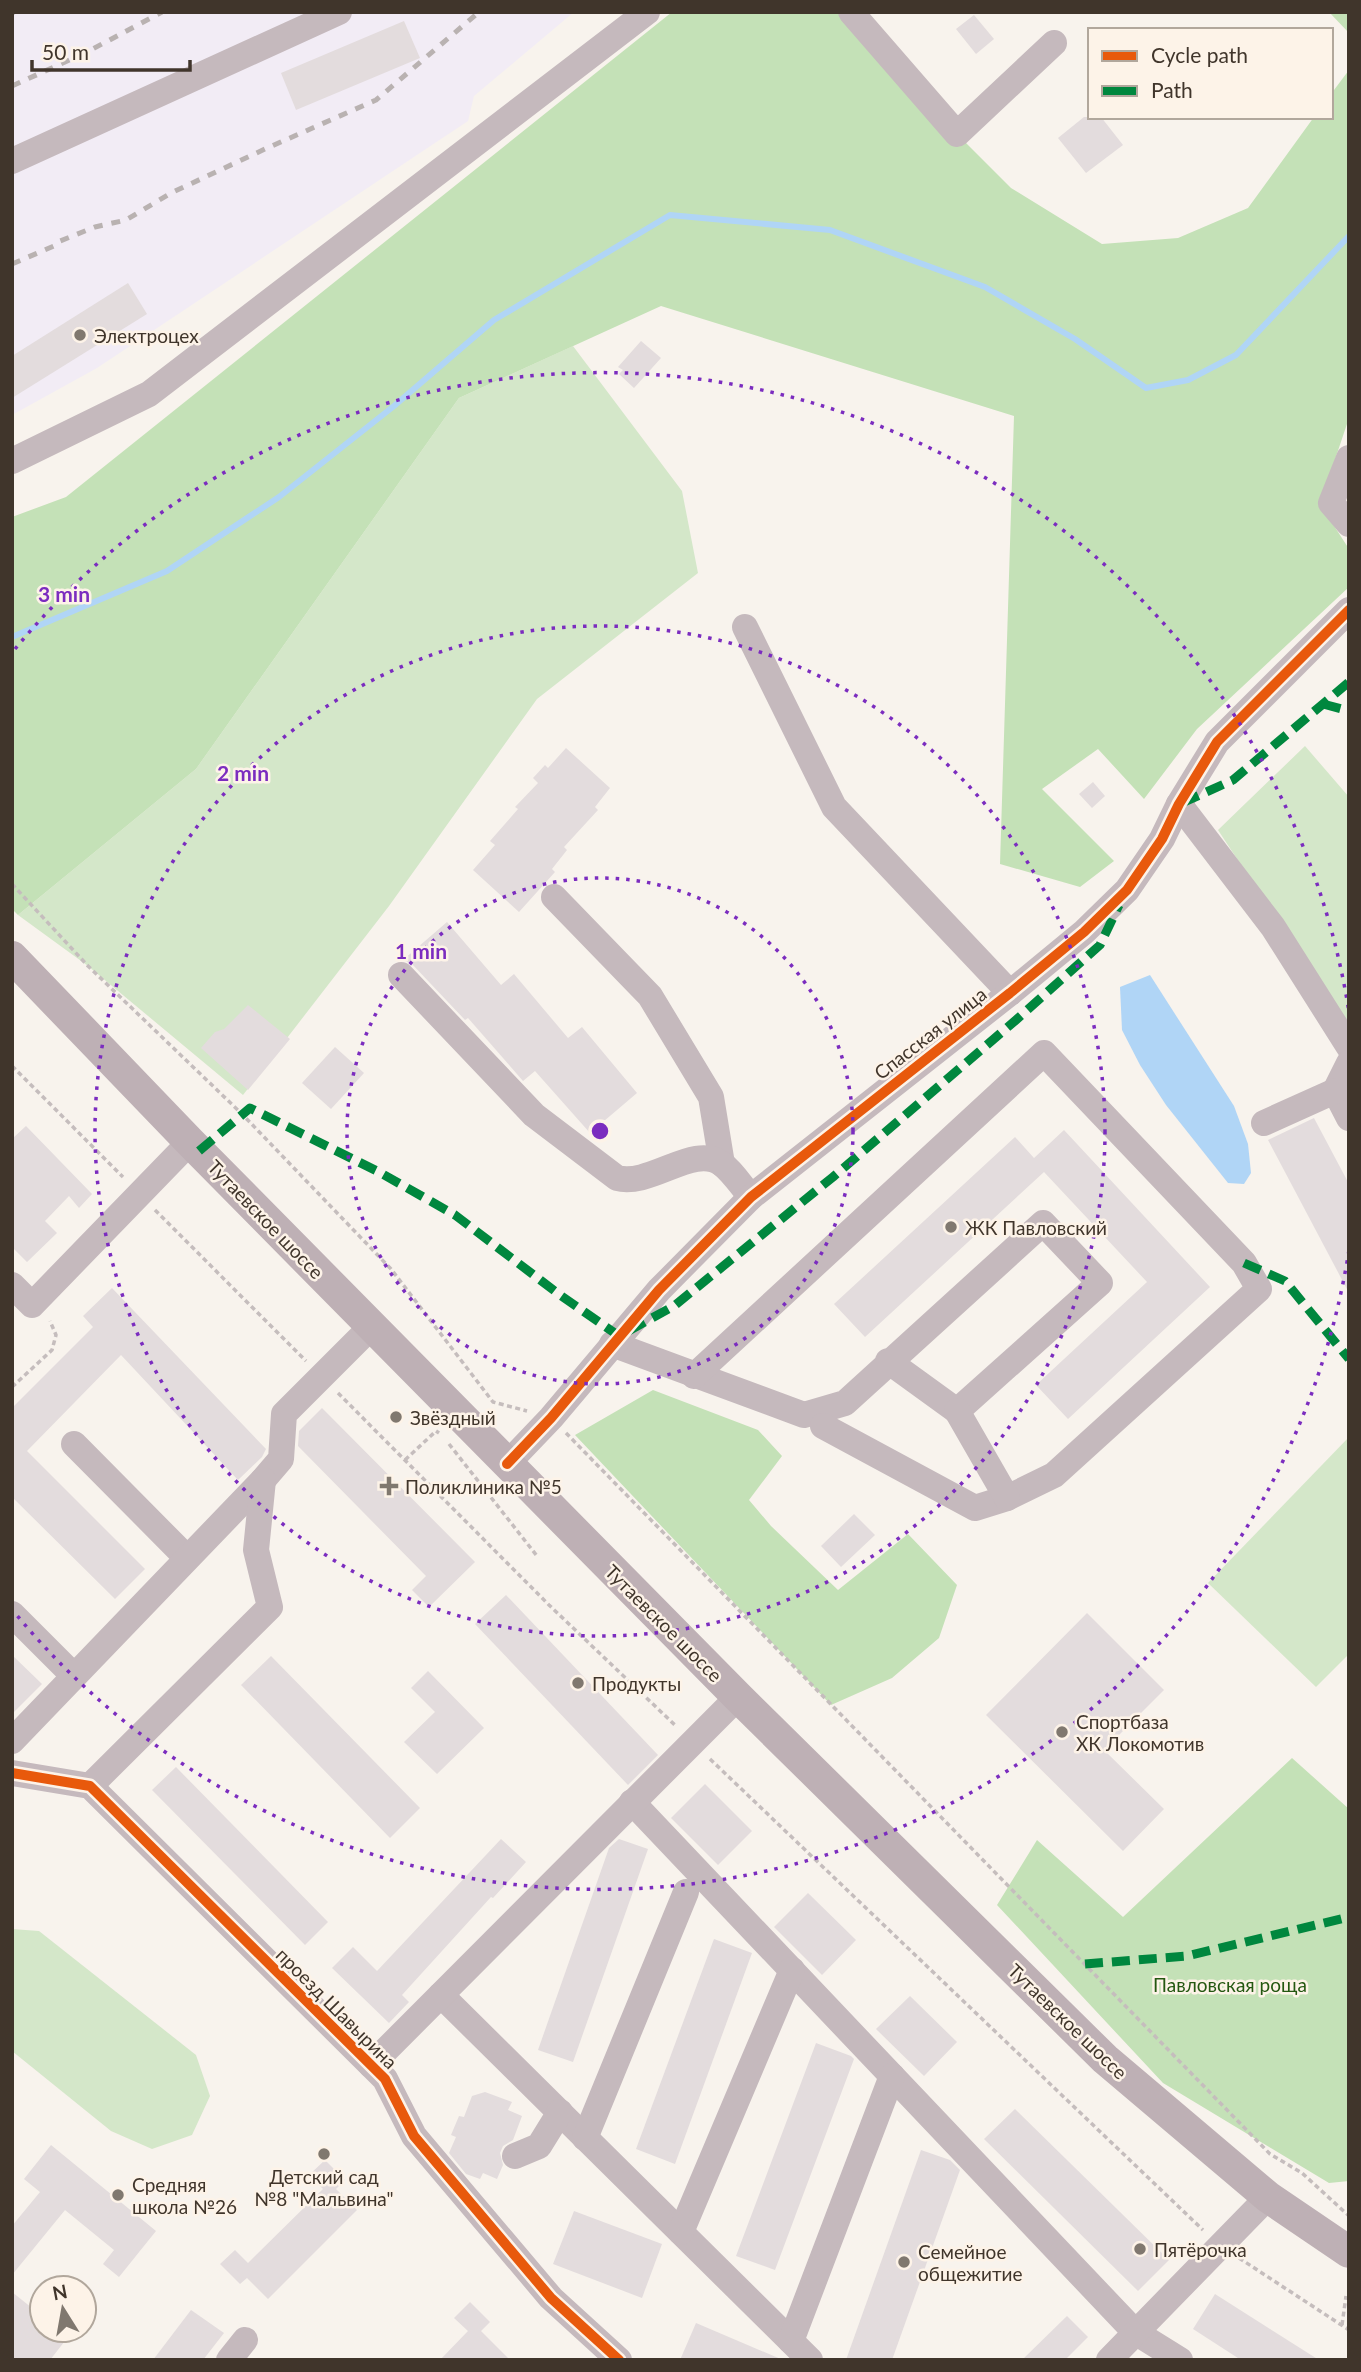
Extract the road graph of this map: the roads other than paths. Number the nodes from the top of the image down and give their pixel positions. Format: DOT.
graph roads {
  1 [pos="339,12"];
  2 [pos="647,12"];
  3 [pos="851,12"];
  4 [pos="1054,43"];
  5 [pos="12,161"];
  6 [pos="1349,458"];
  7 [pos="12,461"];
  8 [pos="1349,524"];
  9 [pos="1349,610"];
  10 [pos="746,627"];
  11 [pos="1179,804"];
  12 [pos="554,897"];
  13 [pos="12,957"];
  14 [pos="401,975"];
  15 [pos="1010,993"];
  16 [pos="1349,1047"];
  17 [pos="1349,1063"];
  18 [pos="1335,1091"];
  19 [pos="1349,1118"];
  20 [pos="1264,1123"];
  21 [pos="190,1142"];
  22 [pos="722,1164"];
  23 [pos="751,1197"];
  24 [pos="12,1285"];
  25 [pos="371,1327"];
  26 [pos="612,1344"];
  27 [pos="888,1362"];
  28 [pos="694,1376"];
  29 [pos="957,1411"];
  30 [pos="823,1426"];
  31 [pos="74,1444"];
  32 [pos="507,1464"];
  33 [pos="263,1480"];
  34 [pos="1007,1498"];
  35 [pos="187,1558"];
  36 [pos="12,1614"];
  37 [pos="74,1676"];
  38 [pos="738,1697"];
  39 [pos="12,1741"];
  40 [pos="12,1773"];
  41 [pos="90,1786"];
  42 [pos="632,1802"];
  43 [pos="686,1892"];
  44 [pos="792,1970"];
  45 [pos="441,1995"];
  46 [pos="371,2065"];
  47 [pos="892,2076"];
  48 [pos="559,2112"];
  49 [pos="585,2138"];
  50 [pos="515,2156"];
  51 [pos="1268,2197"];
  52 [pos="681,2232"];
  53 [pos="1349,2252"];
  54 [pos="1135,2332"];
  55 [pos="800,2351"];
  56 [pos="619,2360"];
  57 [pos="1109,2360"];
  58 [pos="1180,2360"];
  1 -- 5 [label="street"];
  2 -- 7 [label="street"];
  3 -- 4 [label="street"];
  6 -- 8 [label="street"];
  9 -- 11 [label="street, Спасская улица"];
  10 -- 15 [label="street"];
  11 -- 15 [label="street, Спасская улица"];
  11 -- 16 [label="street"];
  12 -- 22 [label="street"];
  13 -- 21 [label="main road, Тутаевское шоссе"];
  14 -- 22 [label="street"];
  15 -- 23 [label="street, Спасская улица"];
  17 -- 18 [label="street"];
  18 -- 19 [label="street"];
  18 -- 20 [label="street"];
  21 -- 24 [label="street"];
  21 -- 25 [label="main road, Тутаевское шоссе"];
  22 -- 23 [label="street"];
  23 -- 26 [label="street, Спасская улица"];
  25 -- 32 [label="main road, Тутаевское шоссе"];
  25 -- 33 [label="street"];
  26 -- 28 [label="street"];
  26 -- 32 [label="street, Спасская улица"];
  27 -- 28 [label="street"];
  27 -- 29 [label="street"];
  27 -- 29 [label="street"];
  28 -- 34 [label="street"];
  29 -- 34 [label="street"];
  30 -- 34 [label="street"];
  31 -- 35 [label="street"];
  32 -- 38 [label="main road, Тутаевское шоссе"];
  33 -- 35 [label="street"];
  33 -- 41 [label="street"];
  35 -- 37 [label="street"];
  36 -- 37 [label="street"];
  37 -- 39 [label="street"];
  38 -- 42 [label="street"];
  38 -- 51 [label="main road, Тутаевское шоссе"];
  40 -- 41 [label="street"];
  41 -- 46 [label="street, проезд Шавырина"];
  42 -- 44 [label="street"];
  42 -- 45 [label="street"];
  43 -- 49 [label="street"];
  44 -- 47 [label="street"];
  44 -- 52 [label="street"];
  45 -- 46 [label="street"];
  45 -- 48 [label="street"];
  46 -- 56 [label="street, проезд Шавырина"];
  47 -- 54 [label="street"];
  47 -- 55 [label="street"];
  48 -- 49 [label="street"];
  48 -- 50 [label="street"];
  49 -- 52 [label="street"];
  51 -- 53 [label="main road, Тутаевское шоссе"];
  51 -- 54 [label="street"];
  52 -- 55 [label="street"];
  54 -- 57 [label="street"];
  54 -- 58 [label="street"];
}
